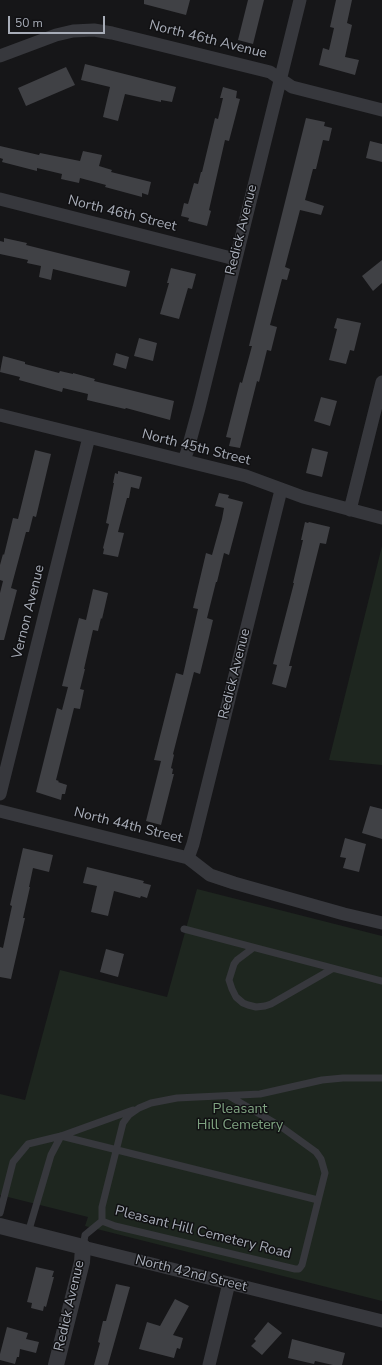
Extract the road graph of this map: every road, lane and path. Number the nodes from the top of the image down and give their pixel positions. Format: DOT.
graph roads {
  1 [pos="300,0"];
  2 [pos="0,56"];
  3 [pos="280,79"];
  4 [pos="382,110"];
  5 [pos="0,200"];
  6 [pos="235,259"];
  7 [pos="382,382"];
  8 [pos="0,415"];
  9 [pos="89,437"];
  10 [pos="184,460"];
  11 [pos="281,490"];
  12 [pos="350,510"];
  13 [pos="382,518"];
  14 [pos="0,794"];
  15 [pos="0,811"];
  16 [pos="188,858"];
  17 [pos="382,923"];
  18 [pos="184,929"];
  19 [pos="253,948"];
  20 [pos="332,969"];
  21 [pos="382,981"];
  22 [pos="382,1078"];
  23 [pos="229,1096"];
  24 [pos="139,1108"];
  25 [pos="61,1136"];
  26 [pos="116,1151"];
  27 [pos="318,1200"];
  28 [pos="0,1213"];
  29 [pos="102,1221"];
  30 [pos="0,1226"];
  31 [pos="28,1233"];
  32 [pos="83,1247"];
  33 [pos="229,1283"];
  34 [pos="382,1321"];
  35 [pos="56,1365"];
  36 [pos="208,1365"];
  1 -- 3 [label="street, Redick Avenue"];
  2 -- 3 [label="street, North 46th Avenue"];
  3 -- 4 [label="street, North 46th Avenue"];
  3 -- 6 [label="street, Redick Avenue"];
  5 -- 6 [label="street, North 46th Street"];
  6 -- 10 [label="street, Redick Avenue"];
  7 -- 12 [label="street"];
  8 -- 9 [label="street, North 45th Street"];
  9 -- 10 [label="street, North 45th Street"];
  9 -- 14 [label="street, Vernon Avenue"];
  10 -- 11 [label="street, North 45th Street"];
  11 -- 12 [label="street, North 45th Street"];
  11 -- 16 [label="street, Redick Avenue"];
  12 -- 13 [label="street, North 45th Street"];
  15 -- 16 [label="street, North 44th Street"];
  16 -- 17 [label="street, North 44th Street"];
  18 -- 19 [label="lane"];
  19 -- 20 [label="lane"];
  19 -- 20 [label="lane"];
  20 -- 21 [label="lane"];
  22 -- 23 [label="lane, Pleasant Hill Cemetery Road"];
  23 -- 24 [label="lane, Pleasant Hill Cemetery Road"];
  23 -- 27 [label="lane, Pleasant Hill Cemetery Road"];
  24 -- 25 [label="lane"];
  24 -- 26 [label="lane, Pleasant Hill Cemetery Road"];
  25 -- 26 [label="lane"];
  25 -- 28 [label="lane"];
  25 -- 31 [label="lane"];
  26 -- 27 [label="lane"];
  26 -- 29 [label="lane, Pleasant Hill Cemetery Road"];
  27 -- 29 [label="lane, Pleasant Hill Cemetery Road"];
  29 -- 32 [label="lane, Pleasant Hill Cemetery Road"];
  30 -- 31 [label="street, North 42nd Street"];
  31 -- 32 [label="street, North 42nd Street"];
  32 -- 33 [label="street, North 42nd Street"];
  32 -- 35 [label="street, Redick Avenue"];
  33 -- 34 [label="street, North 42nd Street"];
  33 -- 36 [label="street"];
}
